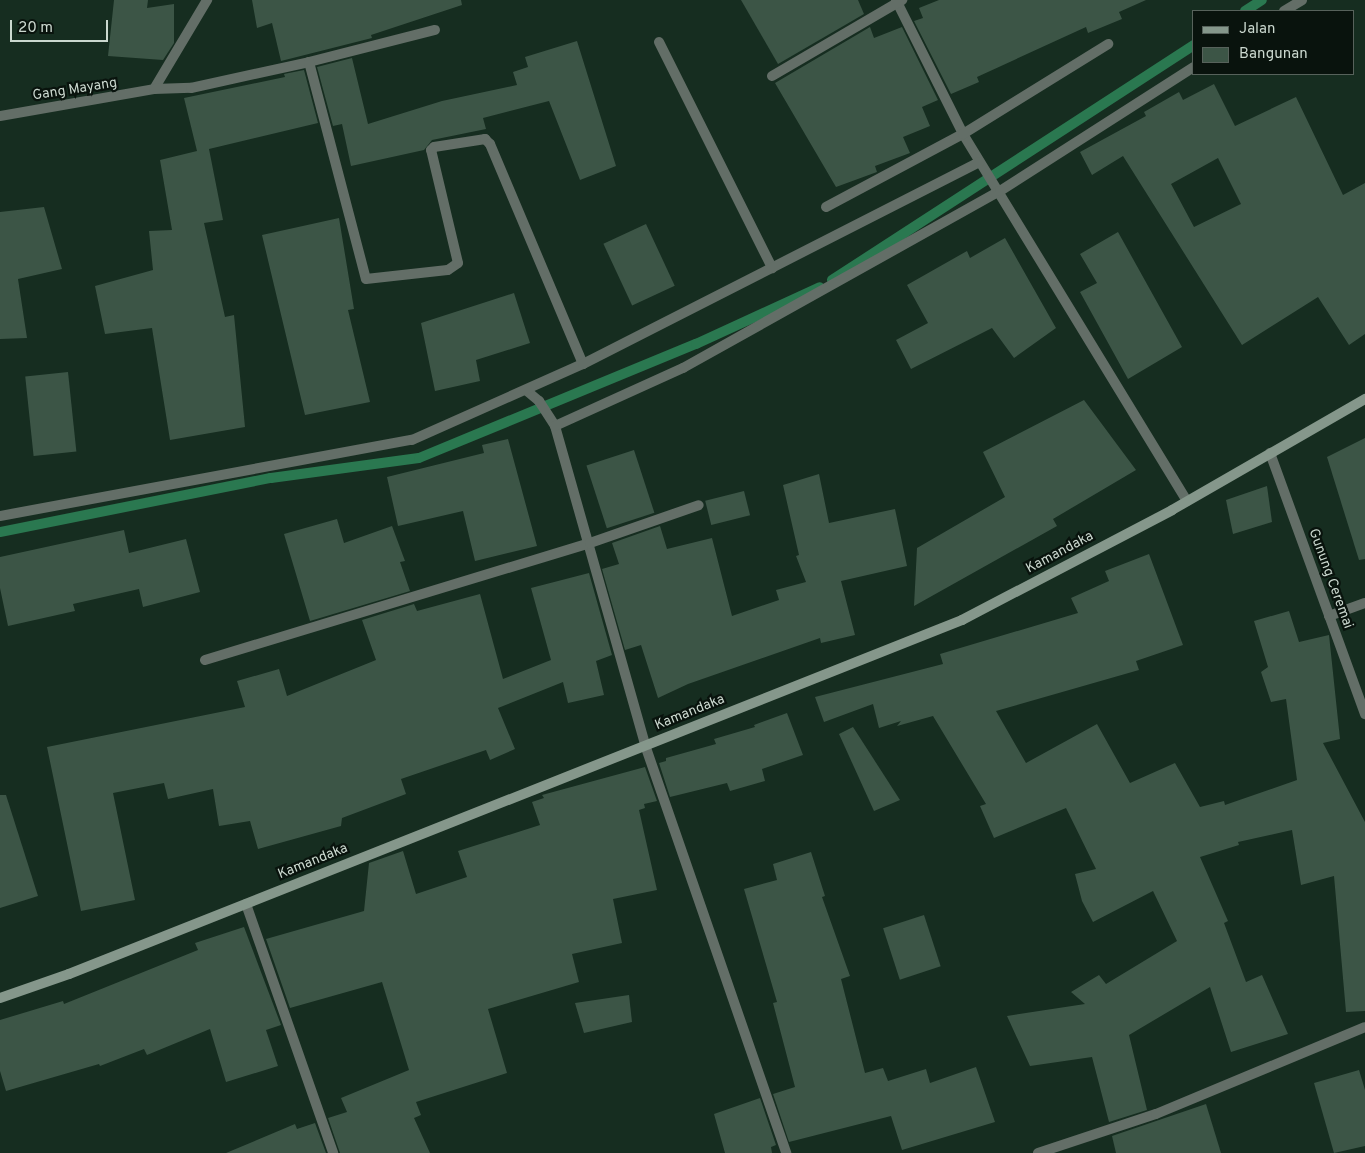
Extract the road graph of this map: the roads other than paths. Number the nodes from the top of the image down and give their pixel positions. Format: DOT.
graph roads {
  1 [pos="207,0"];
  2 [pos="1302,0"];
  3 [pos="898,1"];
  4 [pos="1286,10"];
  5 [pos="435,30"];
  6 [pos="659,42"];
  7 [pos="1108,44"];
  8 [pos="309,62"];
  9 [pos="1192,68"];
  10 [pos="772,76"];
  11 [pos="154,89"];
  12 [pos="0,116"];
  13 [pos="963,134"];
  14 [pos="979,162"];
  15 [pos="997,187"];
  16 [pos="826,207"];
  17 [pos="772,268"];
  18 [pos="584,364"];
  19 [pos="527,391"];
  20 [pos="1365,399"];
  21 [pos="552,422"];
  22 [pos="1270,453"];
  23 [pos="1187,501"];
  24 [pos="699,505"];
  25 [pos="0,516"];
  26 [pos="590,543"];
  27 [pos="1365,603"];
  28 [pos="1329,616"];
  29 [pos="205,660"];
  30 [pos="1365,714"];
  31 [pos="645,745"];
  32 [pos="246,904"];
  33 [pos="0,998"];
  34 [pos="1365,1027"];
  35 [pos="333,1153"];
  36 [pos="786,1153"];
  37 [pos="1038,1153"];
  1 -- 11 [label="street"];
  2 -- 4 [label="street"];
  3 -- 10 [label="street"];
  3 -- 13 [label="street"];
  5 -- 8 [label="street, Gang Mayang"];
  6 -- 17 [label="street"];
  7 -- 13 [label="street"];
  8 -- 11 [label="street, Gang Mayang"];
  8 -- 18 [label="street"];
  9 -- 15 [label="street"];
  11 -- 12 [label="street, Gang Mayang"];
  13 -- 14 [label="street"];
  13 -- 16 [label="street"];
  14 -- 15 [label="street"];
  14 -- 17 [label="street"];
  15 -- 21 [label="street"];
  15 -- 23 [label="street"];
  17 -- 18 [label="street"];
  18 -- 19 [label="street"];
  19 -- 21 [label="street"];
  19 -- 25 [label="street"];
  20 -- 22 [label="street, Kamandaka"];
  21 -- 26 [label="street"];
  22 -- 23 [label="street, Kamandaka"];
  22 -- 28 [label="street, Gunung Ceremai"];
  23 -- 31 [label="street, Kamandaka"];
  24 -- 26 [label="street"];
  26 -- 29 [label="street"];
  26 -- 31 [label="street"];
  27 -- 28 [label="street"];
  28 -- 30 [label="street, Gunung Ceremai"];
  31 -- 32 [label="street, Kamandaka"];
  31 -- 36 [label="street"];
  32 -- 33 [label="street, Kamandaka"];
  32 -- 35 [label="street"];
  34 -- 37 [label="street"];
}
